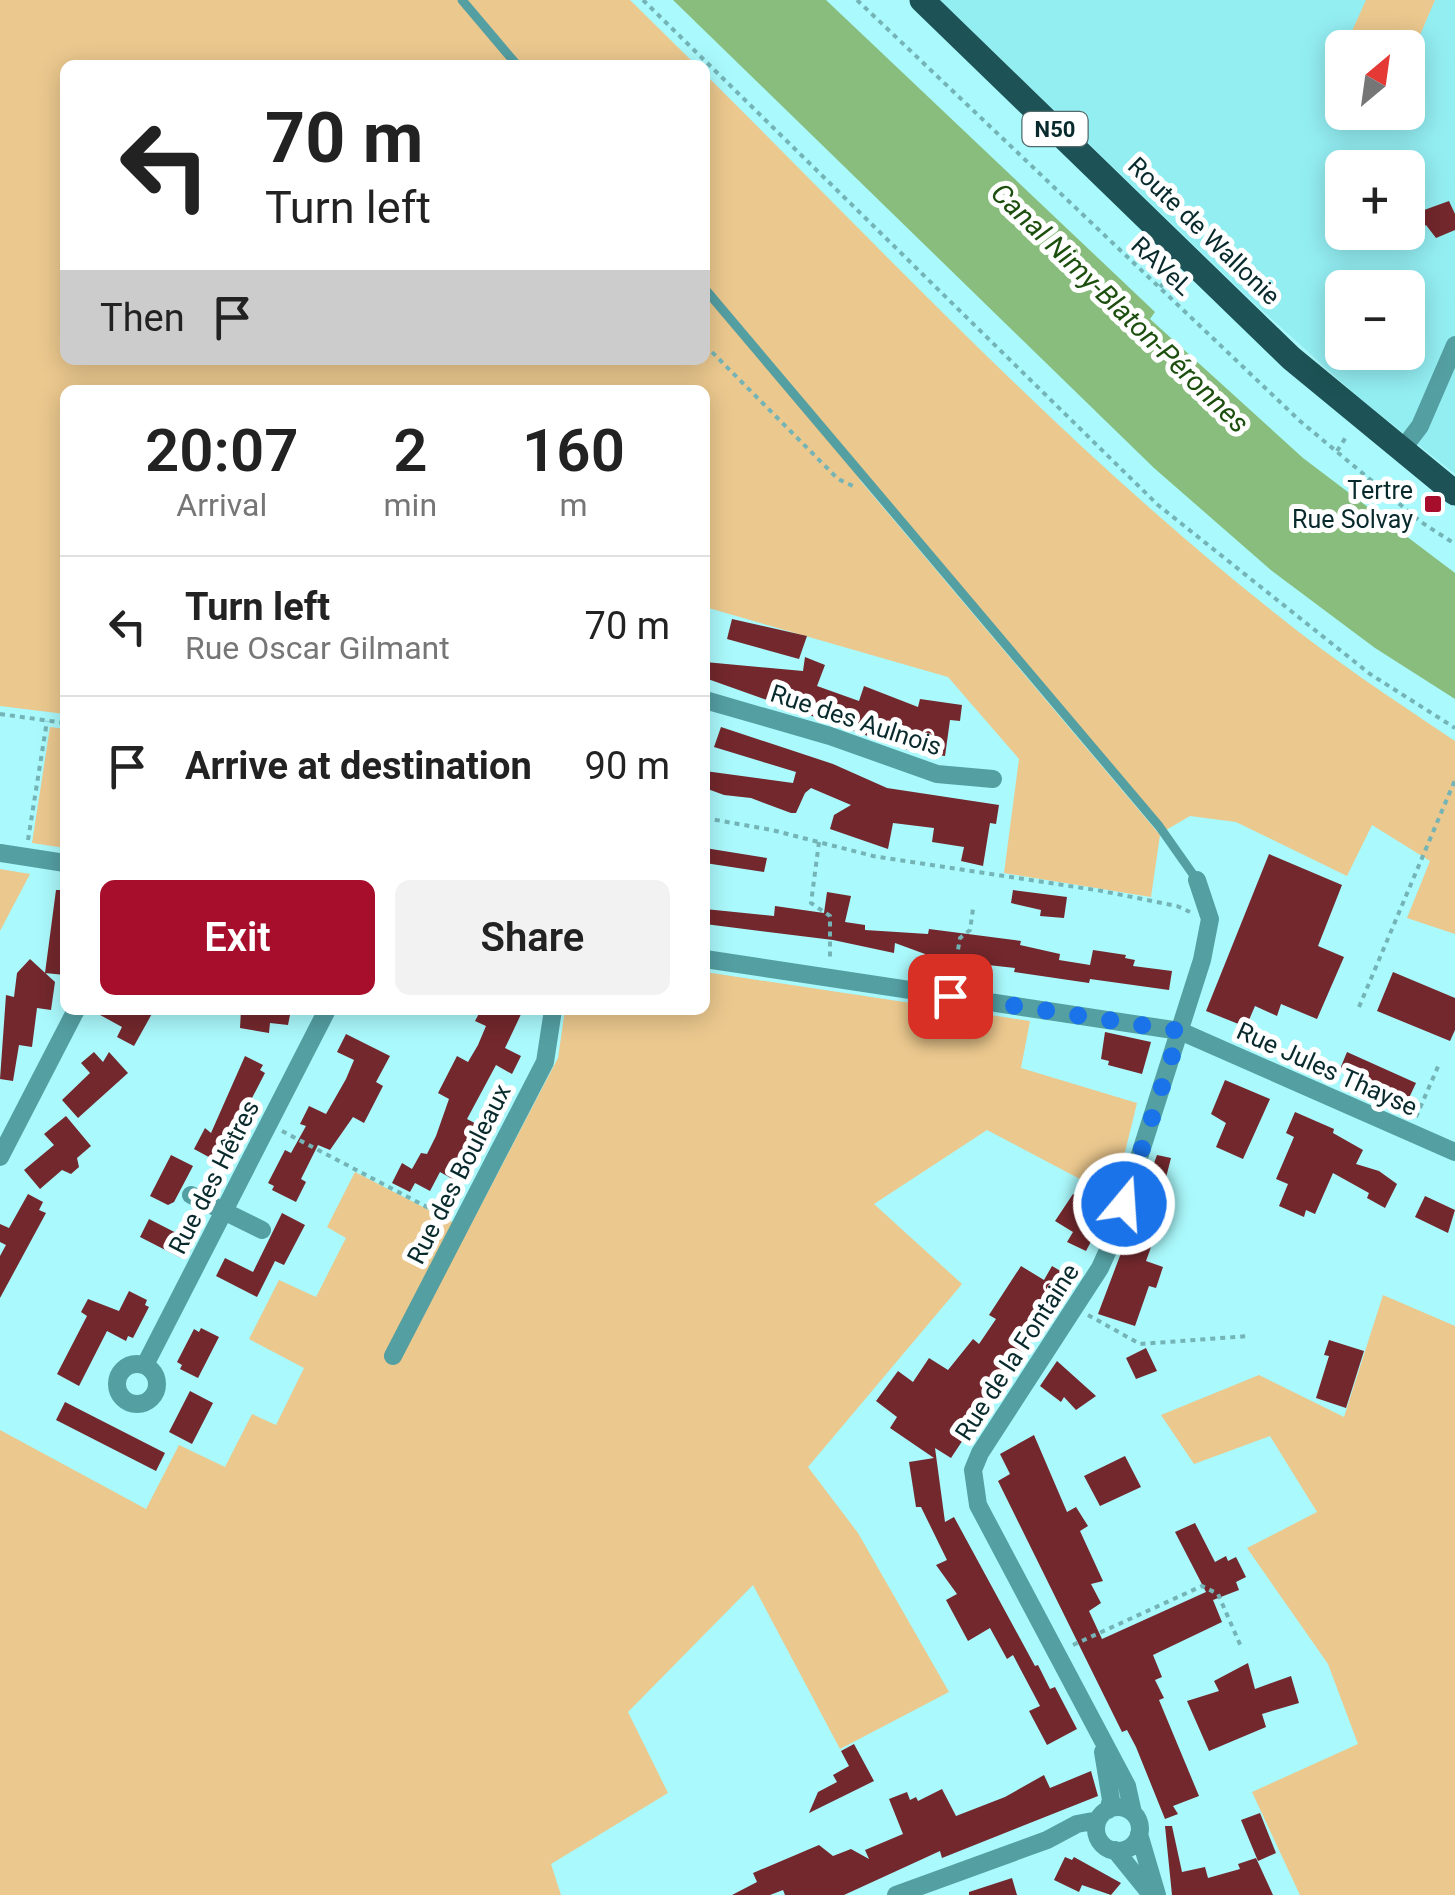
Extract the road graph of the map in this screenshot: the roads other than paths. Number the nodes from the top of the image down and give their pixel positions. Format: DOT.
graph roads {
  1 [pos="462,0"];
  2 [pos="922,0"];
  3 [pos="513,60"];
  4 [pos="710,295"];
  5 [pos="1455,345"];
  6 [pos="1402,451"];
  7 [pos="1455,493"];
  8 [pos="710,701"];
  9 [pos="993,778"];
  10 [pos="0,853"];
  11 [pos="60,862"];
  12 [pos="1197,880"];
  13 [pos="710,961"];
  14 [pos="73,1015"];
  15 [pos="324,1015"];
  16 [pos="552,1015"];
  17 [pos="1180,1031"];
  18 [pos="1455,1152"];
  19 [pos="0,1157"];
  20 [pos="192,1194"];
  21 [pos="225,1212"];
  22 [pos="262,1230"];
  23 [pos="393,1356"];
  24 [pos="145,1366"];
  25 [pos="1101,1742"];
  26 [pos="1132,1813"];
  27 [pos="1103,1815"];
  28 [pos="1139,1834"];
  29 [pos="1047,1840"];
  30 [pos="1109,1848"];
  31 [pos="896,1895"];
  32 [pos="1154,1895"];
  1 -- 3 [label="lane"];
  2 -- 6 [label="main road, Route de Wallonie / N50"];
  4 -- 12 [label="lane"];
  5 -- 6 [label="street"];
  6 -- 7 [label="main road, Route de Wallonie / N50"];
  8 -- 9 [label="street, Rue des Aulnois"];
  10 -- 11 [label="street"];
  12 -- 17 [label="street, Rue de la Fontaine"];
  13 -- 17 [label="street, Rue Jules Thayse"];
  14 -- 19 [label="street"];
  15 -- 21 [label="street, Rue des Hêtres"];
  16 -- 23 [label="street, Rue des Bouleaux"];
  17 -- 18 [label="street, Rue Jules Thayse"];
  17 -- 25 [label="street, Rue de la Fontaine"];
  20 -- 21 [label="street"];
  21 -- 22 [label="street"];
  21 -- 24 [label="street, Rue des Hêtres"];
  25 -- 26 [label="street, Rue de la Fontaine"];
  25 -- 27 [label="street, Rue de la Fontaine"];
  26 -- 27 [label="street"];
  26 -- 28 [label="street"];
  27 -- 29 [label="street"];
  27 -- 30 [label="street"];
  28 -- 30 [label="street"];
  28 -- 32 [label="street"];
  29 -- 30 [label="street"];
  29 -- 31 [label="street"];
  30 -- 32 [label="street"];
}
